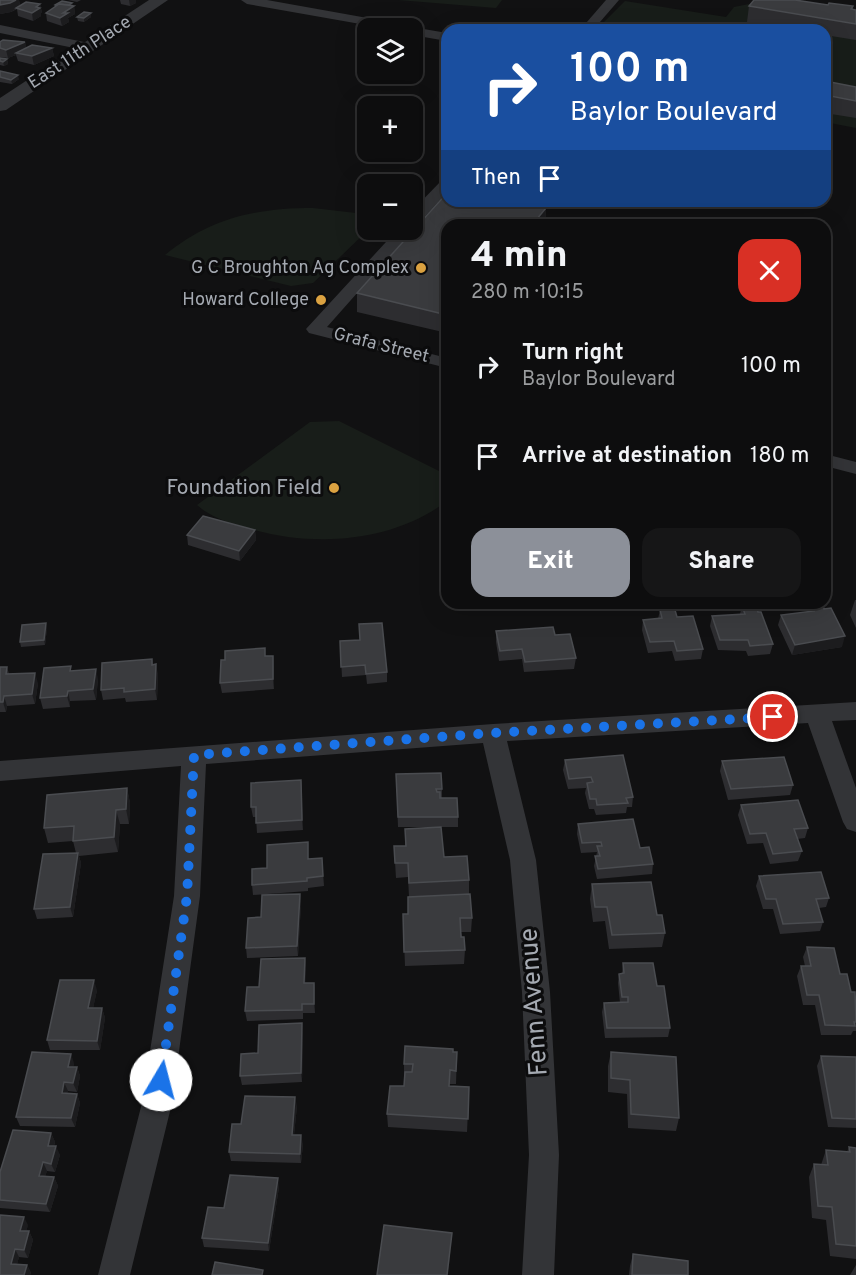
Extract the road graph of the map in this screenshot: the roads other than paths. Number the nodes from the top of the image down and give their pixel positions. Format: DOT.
graph roads {
  1 [pos="160,0"];
  2 [pos="247,0"];
  3 [pos="613,0"];
  4 [pos="357,20"];
  5 [pos="591,24"];
  6 [pos="0,29"];
  7 [pos="423,33"];
  8 [pos="441,36"];
  9 [pos="89,47"];
  10 [pos="0,106"];
  11 [pos="441,190"];
  12 [pos="423,209"];
  13 [pos="396,240"];
  14 [pos="441,361"];
  15 [pos="831,462"];
  16 [pos="856,468"];
  17 [pos="856,711"];
  18 [pos="817,714"];
  19 [pos="493,733"];
  20 [pos="194,755"];
  21 [pos="0,771"];
  22 [pos="856,822"];
  23 [pos="114,1275"];
  24 [pos="538,1275"];
  1 -- 9 [label="street, East 11th Place"];
  2 -- 4 [label="street"];
  3 -- 5 [label="street"];
  6 -- 9 [label="street"];
  7 -- 8 [label="street"];
  9 -- 10 [label="street, East 11th Place"];
  11 -- 12 [label="street"];
  13 -- 14 [label="street, Grafa Street"];
  15 -- 16 [label="street"];
  17 -- 18 [label="street"];
  18 -- 19 [label="street"];
  18 -- 22 [label="street"];
  19 -- 20 [label="street"];
  19 -- 24 [label="street, Fenn Avenue"];
  20 -- 21 [label="street"];
  20 -- 23 [label="street"];
}
